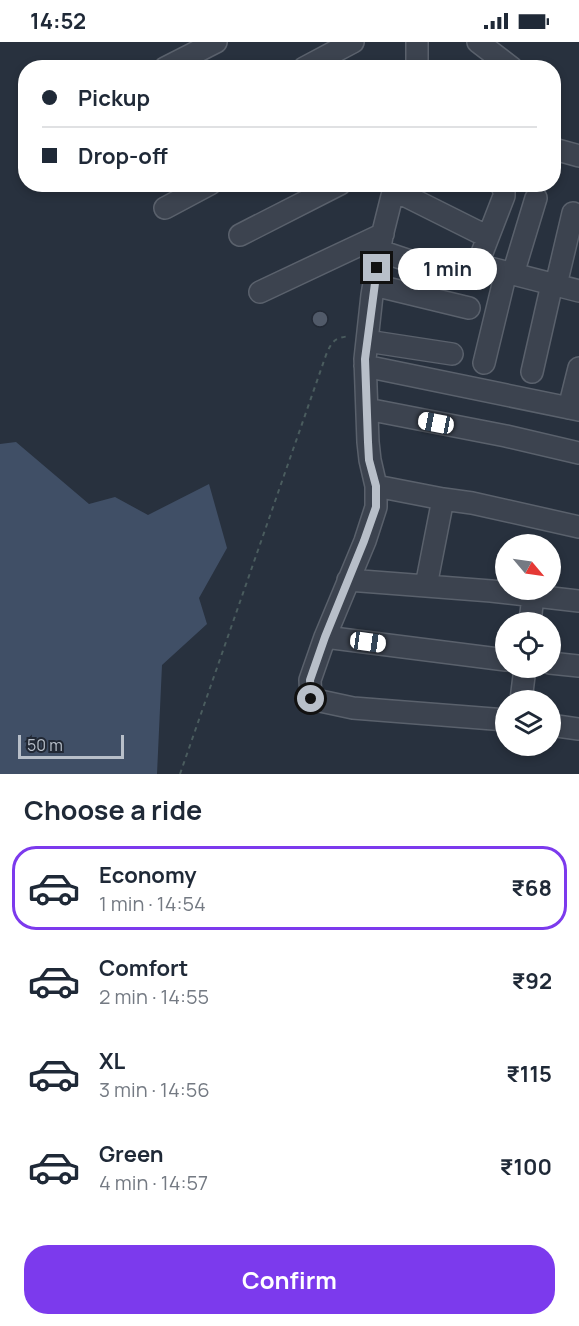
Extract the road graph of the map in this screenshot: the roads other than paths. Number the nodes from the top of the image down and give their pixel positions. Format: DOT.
graph roads {
  1 [pos="216,42"];
  2 [pos="353,42"];
  3 [pos="417,42"];
  4 [pos="478,42"];
  5 [pos="181,60"];
  6 [pos="319,60"];
  7 [pos="417,60"];
  8 [pos="502,60"];
  9 [pos="561,151"];
  10 [pos="579,156"];
  11 [pos="195,192"];
  12 [pos="324,192"];
  13 [pos="394,192"];
  14 [pos="404,192"];
  15 [pos="504,192"];
  16 [pos="536,198"];
  17 [pos="165,208"];
  18 [pos="573,213"];
  19 [pos="240,235"];
  20 [pos="488,237"];
  21 [pos="381,242"];
  22 [pos="446,273"];
  23 [pos="510,273"];
  24 [pos="374,285"];
  25 [pos="554,285"];
  26 [pos="579,291"];
  27 [pos="260,292"];
  28 [pos="469,308"];
  29 [pos="367,338"];
  30 [pos="452,354"];
  31 [pos="484,363"];
  32 [pos="365,366"];
  33 [pos="579,368"];
  34 [pos="531,372"];
  35 [pos="367,409"];
  36 [pos="574,409"];
  37 [pos="579,453"];
  38 [pos="376,486"];
  39 [pos="443,499"];
  40 [pos="579,527"];
  41 [pos="348,580"];
  42 [pos="426,586"];
  43 [pos="495,592"];
  44 [pos="561,599"];
  45 [pos="579,601"];
  46 [pos="325,637"];
  47 [pos="495,659"];
  48 [pos="561,664"];
  49 [pos="579,666"];
  50 [pos="495,719"];
  51 [pos="561,727"];
  52 [pos="579,729"];
  1 -- 5 [label="street"];
  2 -- 6 [label="street"];
  3 -- 7 [label="street"];
  4 -- 8 [label="street"];
  9 -- 10 [label="street"];
  11 -- 17 [label="street"];
  12 -- 19 [label="street"];
  13 -- 21 [label="street"];
  14 -- 20 [label="street"];
  15 -- 20 [label="street"];
  16 -- 23 [label="street"];
  18 -- 25 [label="street"];
  20 -- 23 [label="street"];
  21 -- 22 [label="street"];
  21 -- 24 [label="street"];
  21 -- 27 [label="street"];
  23 -- 25 [label="street"];
  23 -- 31 [label="street"];
  24 -- 28 [label="street"];
  24 -- 29 [label="street"];
  25 -- 26 [label="street"];
  25 -- 34 [label="street"];
  29 -- 30 [label="street"];
  29 -- 32 [label="street"];
  32 -- 35 [label="street"];
  32 -- 36 [label="street"];
  33 -- 36 [label="street"];
  35 -- 37 [label="street"];
  35 -- 38 [label="street"];
  38 -- 39 [label="street"];
  38 -- 41 [label="street"];
  39 -- 40 [label="street"];
  39 -- 42 [label="street"];
  41 -- 42 [label="street"];
  41 -- 46 [label="street"];
  42 -- 43 [label="street"];
  44 -- 45 [label="street"];
  46 -- 47 [label="street"];
  46 -- 50 [label="street"];
  48 -- 49 [label="street"];
  51 -- 52 [label="street"];
}
